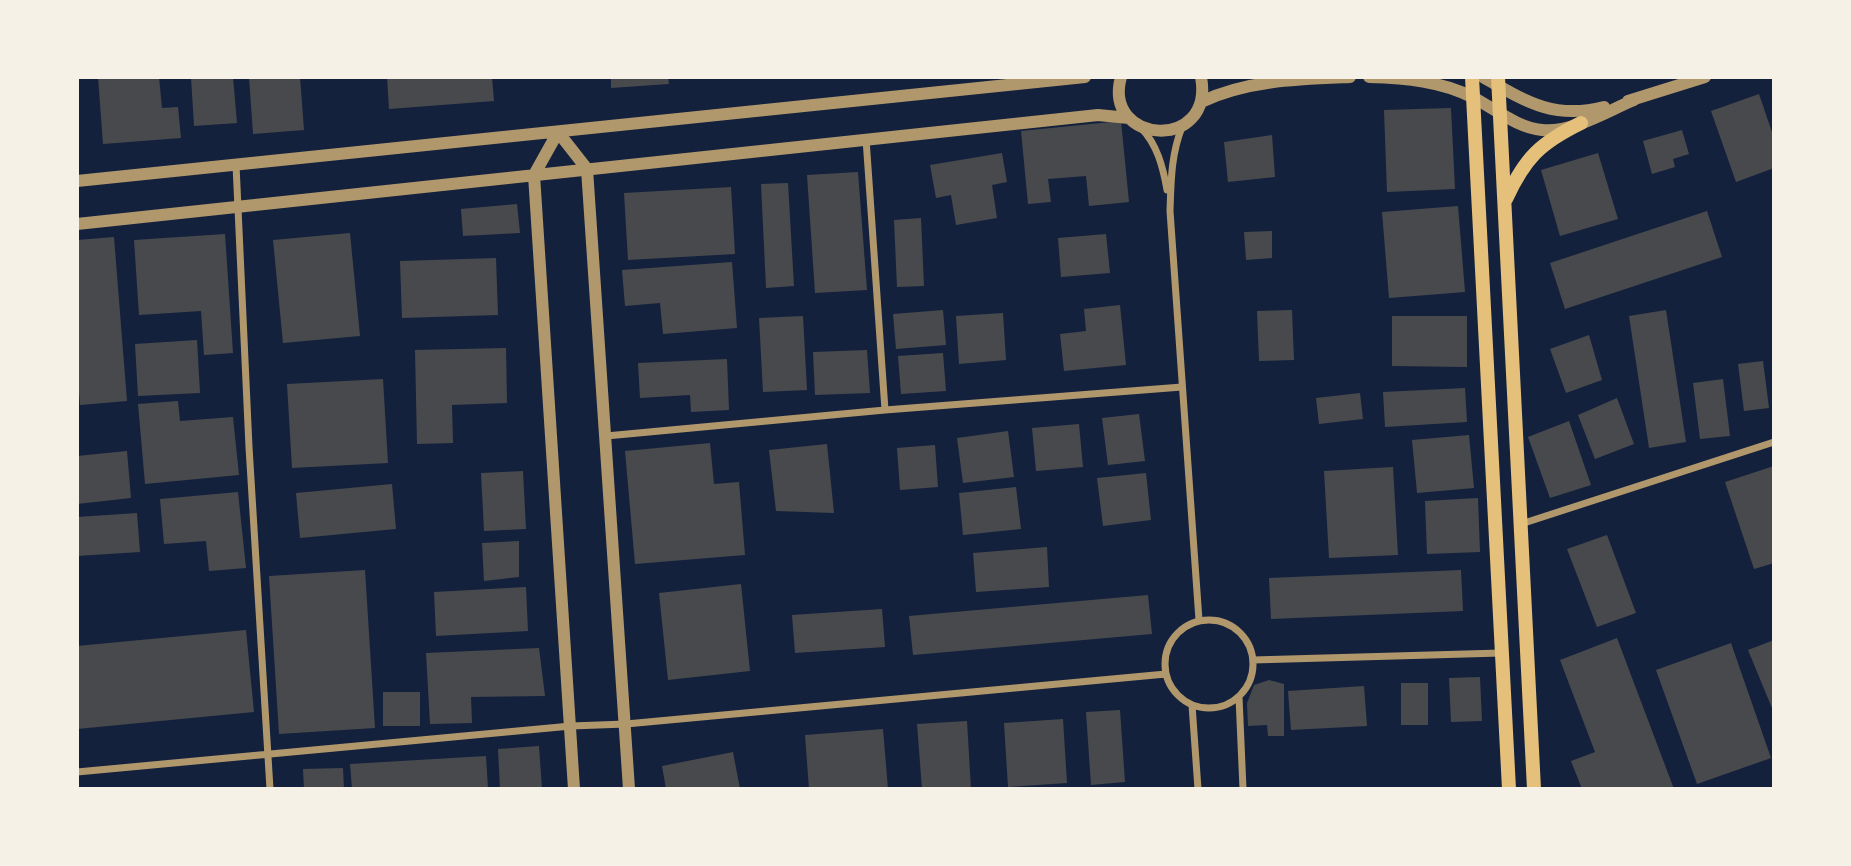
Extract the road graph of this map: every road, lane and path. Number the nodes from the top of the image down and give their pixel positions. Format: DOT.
graph roads {
  1 [pos="1085,77"];
  2 [pos="1121,77"];
  3 [pos="1201,77"];
  4 [pos="1350,77"];
  5 [pos="1369,77"];
  6 [pos="1472,77"];
  7 [pos="1483,77"];
  8 [pos="1704,77"];
  9 [pos="1498,82"];
  10 [pos="1473,97"];
  11 [pos="1634,100"];
  12 [pos="1201,102"];
  13 [pos="1501,113"];
  14 [pos="1129,118"];
  15 [pos="1581,122"];
  16 [pos="1182,126"];
  17 [pos="1140,127"];
  18 [pos="558,132"];
  19 [pos="866,139"];
  20 [pos="236,165"];
  21 [pos="587,169"];
  22 [pos="534,175"];
  23 [pos="77,181"];
  24 [pos="1504,204"];
  25 [pos="238,206"];
  26 [pos="1170,211"];
  27 [pos="77,224"];
  28 [pos="1182,387"];
  29 [pos="885,410"];
  30 [pos="606,436"];
  31 [pos="1774,442"];
  32 [pos="1521,524"];
  33 [pos="1199,620"];
  34 [pos="1502,653"];
  35 [pos="1253,660"];
  36 [pos="1166,674"];
  37 [pos="1239,697"];
  38 [pos="1192,705"];
  39 [pos="626,724"];
  40 [pos="571,726"];
  41 [pos="268,754"];
  42 [pos="77,772"];
  43 [pos="270,789"];
  44 [pos="574,789"];
  45 [pos="629,789"];
  46 [pos="1198,789"];
  47 [pos="1243,789"];
  48 [pos="1509,789"];
  49 [pos="1534,789"];
  1 -- 18 [label="street"];
  2 -- 14 [label="street"];
  3 -- 12 [label="street"];
  4 -- 12 [label="street"];
  5 -- 10 [label="street"];
  6 -- 10 [label="main road"];
  7 -- 9 [label="street"];
  8 -- 11 [label="street"];
  9 -- 11 [label="street"];
  9 -- 13 [label="main road"];
  10 -- 13 [label="street"];
  10 -- 34 [label="main road"];
  11 -- 15 [label="street"];
  12 -- 16 [label="street"];
  13 -- 15 [label="street"];
  13 -- 24 [label="main road"];
  14 -- 17 [label="street"];
  14 -- 19 [label="street"];
  15 -- 24 [label="main road"];
  16 -- 17 [label="street"];
  16 -- 26 [label="street"];
  17 -- 26 [label="street"];
  18 -- 20 [label="street"];
  18 -- 21 [label="street"];
  18 -- 22 [label="street"];
  19 -- 21 [label="street"];
  19 -- 29 [label="street"];
  20 -- 23 [label="street"];
  20 -- 25 [label="street"];
  21 -- 22 [label="street"];
  21 -- 30 [label="street"];
  22 -- 25 [label="street"];
  22 -- 40 [label="street"];
  24 -- 32 [label="main road"];
  25 -- 27 [label="street"];
  25 -- 41 [label="street"];
  26 -- 28 [label="street"];
  28 -- 29 [label="street"];
  28 -- 33 [label="street"];
  29 -- 30 [label="street"];
  30 -- 39 [label="street"];
  31 -- 32 [label="street"];
  32 -- 49 [label="main road"];
  33 -- 35 [label="street"];
  33 -- 36 [label="street"];
  34 -- 35 [label="street"];
  34 -- 48 [label="main road"];
  35 -- 37 [label="street"];
  36 -- 38 [label="street"];
  36 -- 39 [label="street"];
  37 -- 38 [label="street"];
  37 -- 47 [label="street"];
  38 -- 46 [label="street"];
  39 -- 40 [label="street"];
  39 -- 45 [label="street"];
  40 -- 41 [label="street"];
  40 -- 44 [label="street"];
  41 -- 42 [label="street"];
  41 -- 43 [label="street"];
}
